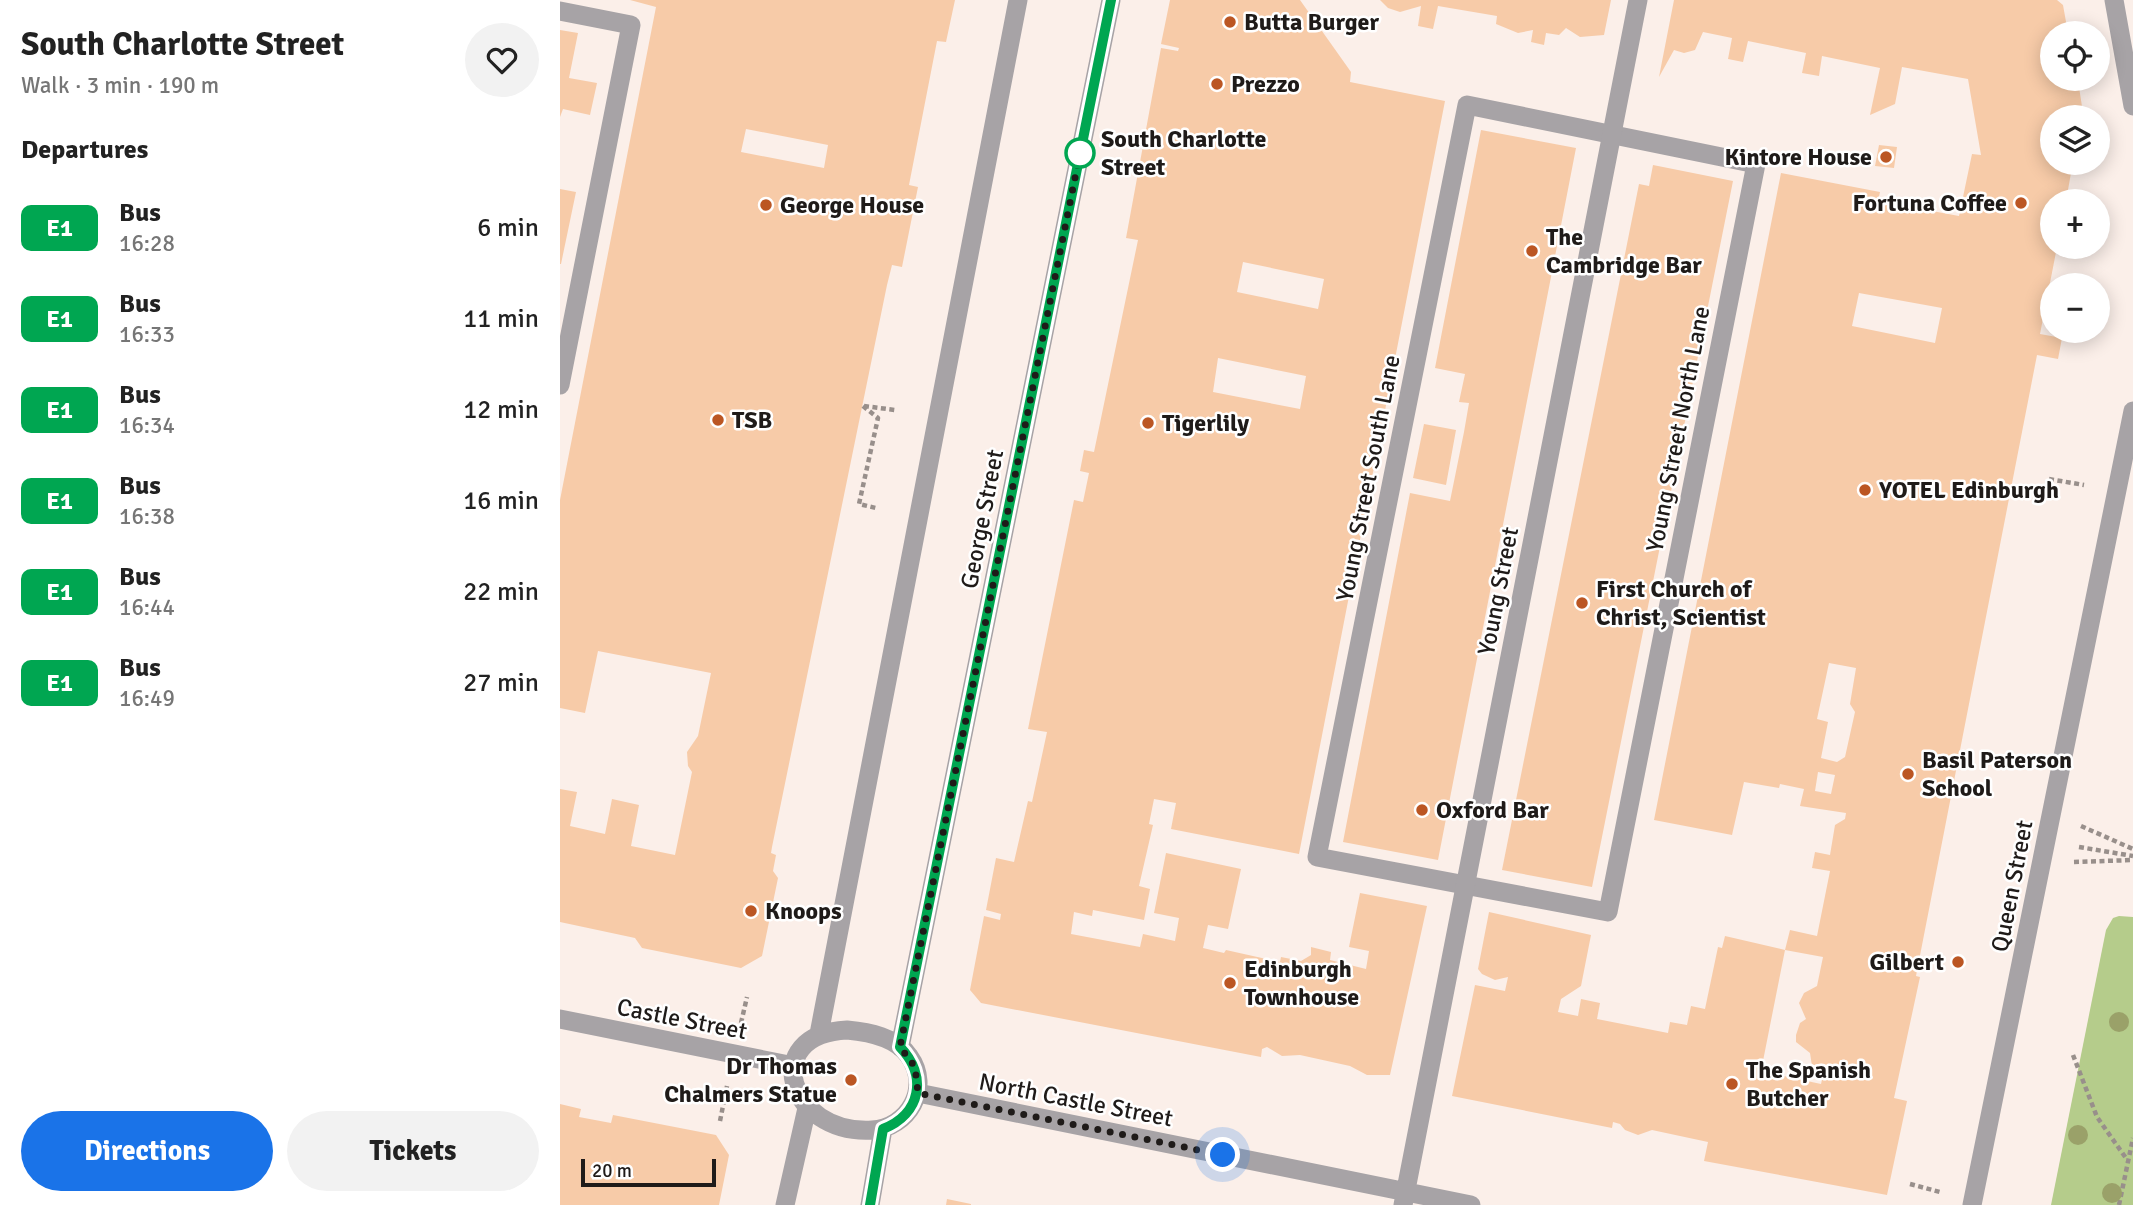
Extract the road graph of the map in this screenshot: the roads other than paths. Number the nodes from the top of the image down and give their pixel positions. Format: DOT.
graph roads {
  1 [pos="1018,0"];
  2 [pos="1111,0"];
  3 [pos="1638,0"];
  4 [pos="2114,0"];
  5 [pos="560,11"];
  6 [pos="2133,106"];
  7 [pos="1612,136"];
  8 [pos="560,385"];
  9 [pos="2133,411"];
  10 [pos="1465,885"];
  11 [pos="560,1019"];
  12 [pos="819,1034"];
  13 [pos="900,1047"];
  14 [pos="794,1066"];
  15 [pos="918,1093"];
  16 [pos="807,1108"];
  17 [pos="883,1129"];
  18 [pos="1404,1198"];
  19 [pos="785,1205"];
  20 [pos="870,1205"];
  21 [pos="1471,1205"];
  22 [pos="1972,1205"];
  1 -- 12 [label="street"];
  2 -- 13 [label="street, George Street"];
  3 -- 7 [label="street, Young Street"];
  4 -- 6 [label="street"];
  5 -- 8 [label="street"];
  7 -- 10 [label="street, Young Street"];
  7 -- 10 [label="street, Young Street North Lane"];
  7 -- 10 [label="street, Young Street South Lane"];
  9 -- 22 [label="street, Queen Street"];
  10 -- 18 [label="street, Young Street"];
  11 -- 14 [label="street, Castle Street"];
  12 -- 13 [label="street"];
  12 -- 14 [label="street"];
  13 -- 15 [label="street"];
  14 -- 16 [label="street"];
  15 -- 17 [label="street"];
  15 -- 18 [label="street, North Castle Street"];
  16 -- 17 [label="street"];
  16 -- 19 [label="street"];
  17 -- 20 [label="street"];
  18 -- 21 [label="street, North Castle Street"];
}
